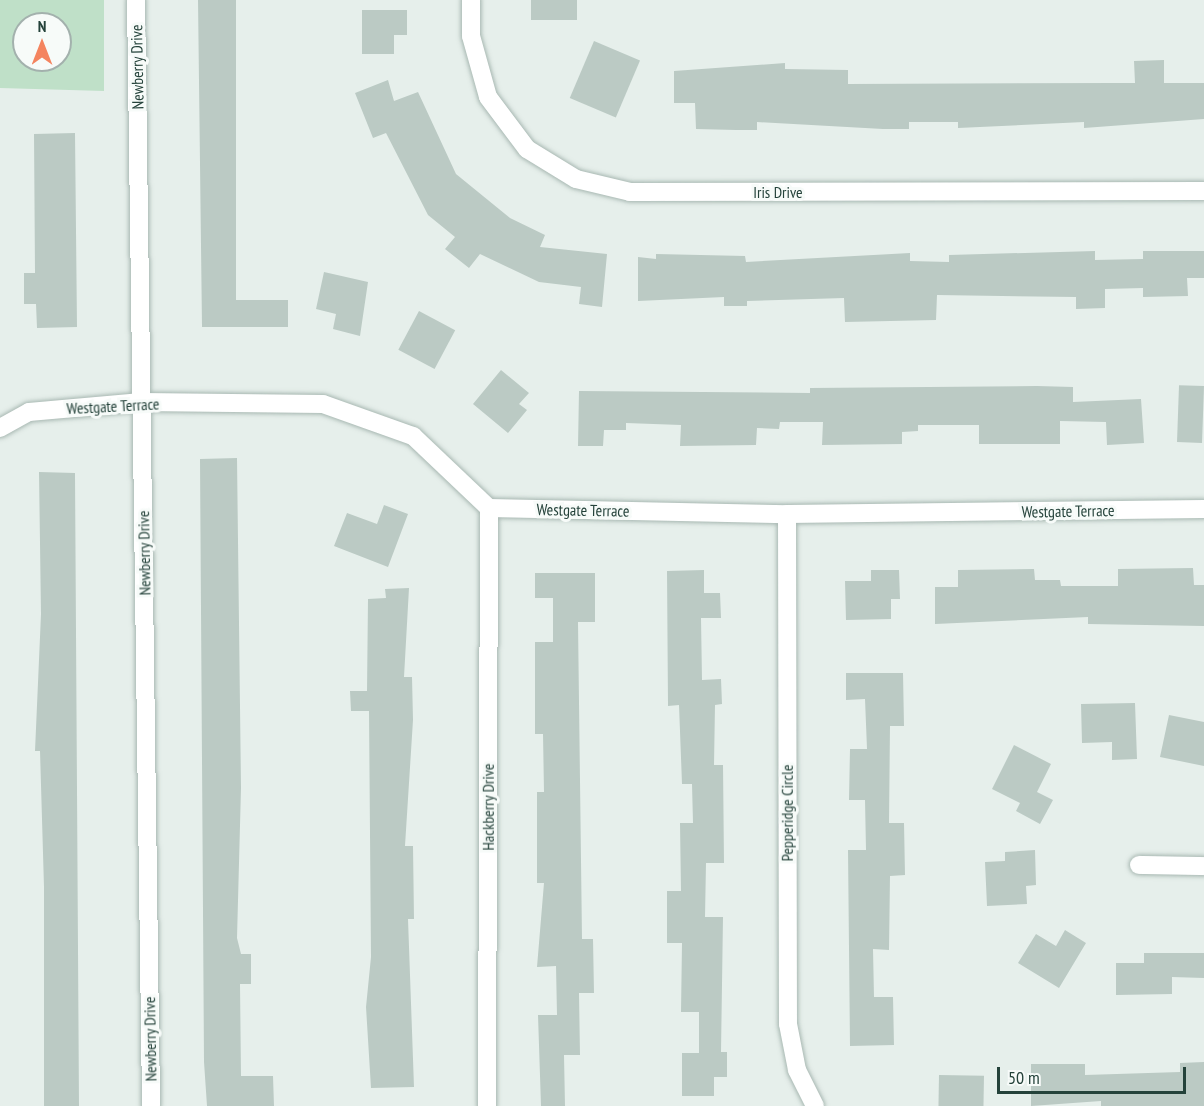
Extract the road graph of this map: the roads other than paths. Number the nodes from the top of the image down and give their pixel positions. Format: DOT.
graph roads {
  1 [pos="136,0"];
  2 [pos="471,0"];
  3 [pos="1204,191"];
  4 [pos="142,402"];
  5 [pos="0,428"];
  6 [pos="489,508"];
  7 [pos="1204,509"];
  8 [pos="787,514"];
  9 [pos="1139,865"];
  10 [pos="1204,866"];
  11 [pos="151,1106"];
  12 [pos="487,1106"];
  13 [pos="815,1106"];
  1 -- 4 [label="street, Newberry Drive"];
  2 -- 3 [label="street, Iris Drive"];
  4 -- 5 [label="street, Westgate Terrace"];
  4 -- 6 [label="street, Westgate Terrace"];
  4 -- 11 [label="street, Newberry Drive"];
  6 -- 8 [label="street, Westgate Terrace"];
  6 -- 12 [label="street, Hackberry Drive"];
  7 -- 8 [label="street, Westgate Terrace"];
  8 -- 13 [label="street, Pepperidge Circle"];
  9 -- 10 [label="street"];
}
